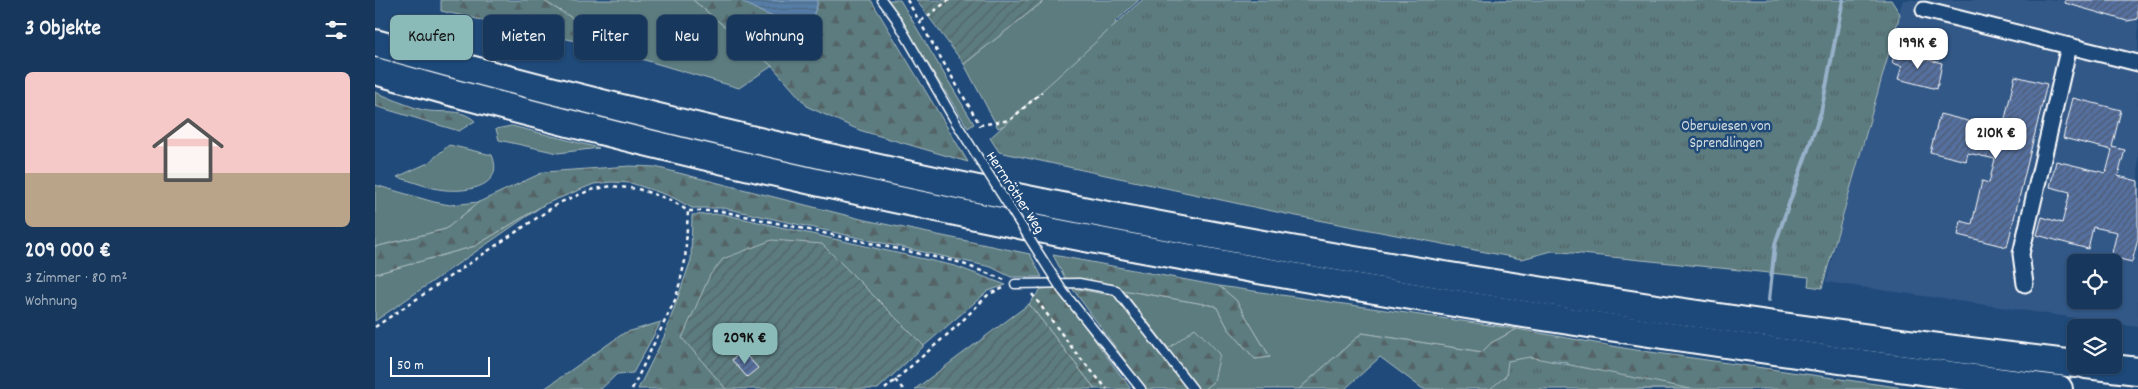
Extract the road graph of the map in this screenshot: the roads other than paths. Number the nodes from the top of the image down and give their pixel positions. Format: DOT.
graph roads {
  1 [pos="882,0"];
  2 [pos="1924,10"];
  3 [pos="375,43"];
  4 [pos="2069,46"];
  5 [pos="2138,63"];
  6 [pos="375,71"];
  7 [pos="1015,284"];
  8 [pos="2025,284"];
  9 [pos="2067,363"];
  10 [pos="2122,369"];
  11 [pos="2138,371"];
  12 [pos="1141,389"];
  13 [pos="1193,389"];
  14 [pos="2059,389"];
  1 -- 12 [label="lane, Herrnröther Weg, bridge"];
  2 -- 4 [label="street"];
  3 -- 9 [label="highway"];
  4 -- 5 [label="street"];
  4 -- 8 [label="street"];
  6 -- 14 [label="highway"];
  7 -- 13 [label="lane"];
  10 -- 11 [label="highway"];
}
